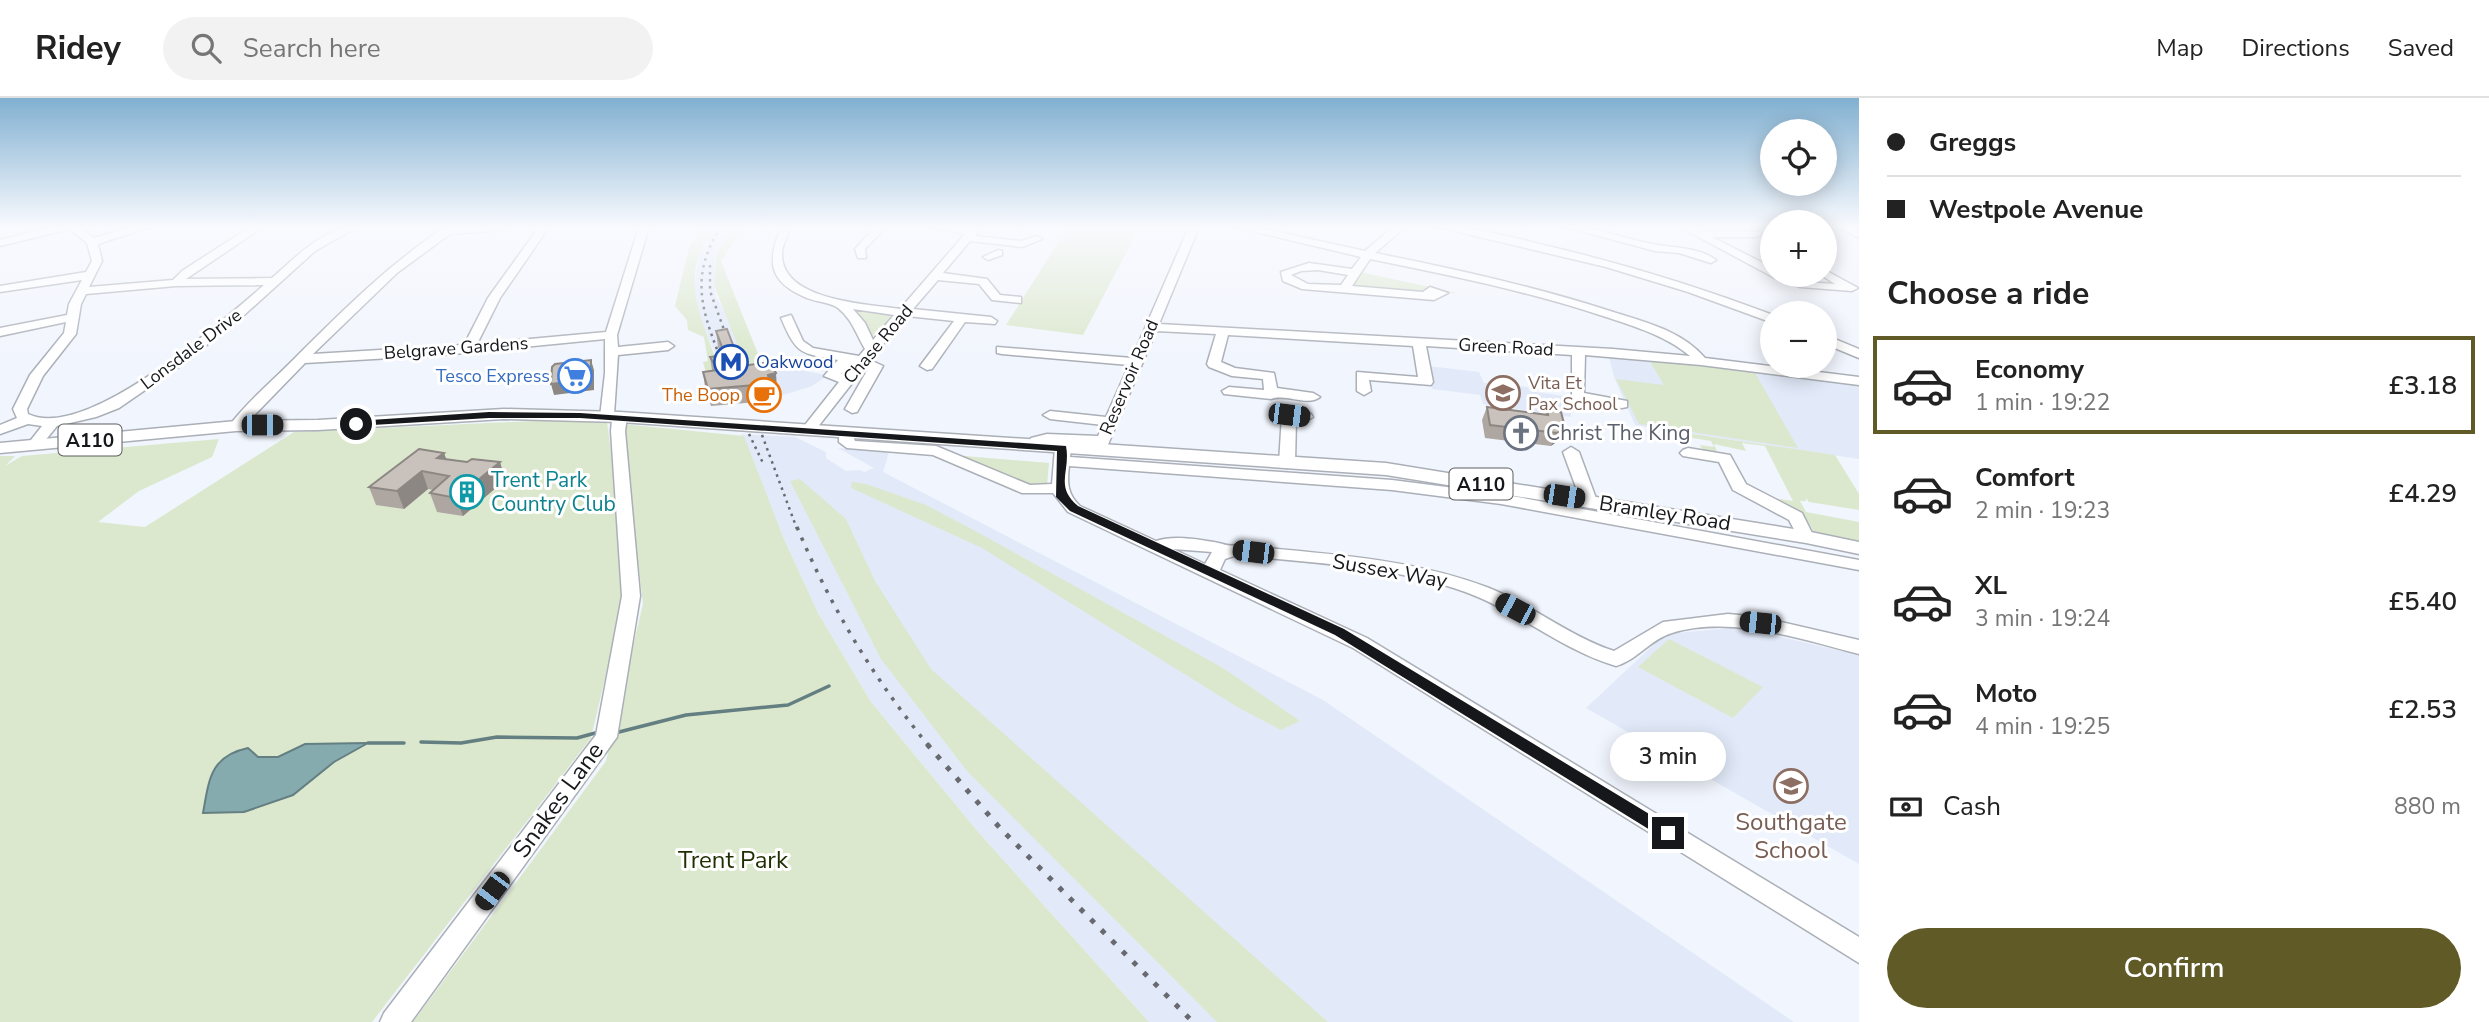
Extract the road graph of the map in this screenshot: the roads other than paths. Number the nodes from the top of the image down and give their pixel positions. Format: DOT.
graph roads {
  1 [pos="93,270"];
  2 [pos="193,270"];
  3 [pos="289,270"];
  4 [pos="394,270"];
  5 [pos="514,270"];
  6 [pos="631,270"];
  7 [pos="780,270"];
  8 [pos="941,270"];
  9 [pos="1176,270"];
  10 [pos="1291,270"];
  11 [pos="1332,270"];
  12 [pos="1355,270"];
  13 [pos="1447,270"];
  14 [pos="1629,270"];
  15 [pos="1353,273"];
  16 [pos="91,275"];
  17 [pos="936,276"];
  18 [pos="1837,280"];
  19 [pos="278,281"];
  20 [pos="176,283"];
  21 [pos="1824,287"];
  22 [pos="0,289"];
  23 [pos="1344,289"];
  24 [pos="1855,290"];
  25 [pos="83,291"];
  26 [pos="1426,295"];
  27 [pos="1017,300"];
  28 [pos="842,303"];
  29 [pos="904,313"];
  30 [pos="1760,315"];
  31 [pos="73,317"];
  32 [pos="788,318"];
  33 [pos="962,318"];
  34 [pos="991,321"];
  35 [pos="1152,327"];
  36 [pos="0,332"];
  37 [pos="1223,332"];
  38 [pos="611,335"];
  39 [pos="1419,343"];
  40 [pos="1837,345"];
  41 [pos="668,346"];
  42 [pos="468,349"];
  43 [pos="1002,350"];
  44 [pos="1579,351"];
  45 [pos="611,352"];
  46 [pos="1859,354"];
  47 [pos="865,358"];
  48 [pos="302,359"];
  49 [pos="847,359"];
  50 [pos="1702,361"];
  51 [pos="1136,362"];
  52 [pos="927,366"];
  53 [pos="848,379"];
  54 [pos="1859,381"];
  55 [pos="1228,391"];
  56 [pos="1271,391"];
  57 [pos="1364,391"];
  58 [pos="1312,397"];
  59 [pos="1622,404"];
  60 [pos="852,410"];
  61 [pos="1058,412"];
  62 [pos="613,417"];
  63 [pos="1306,417"];
  64 [pos="28,419"];
  65 [pos="1112,422"];
  66 [pos="52,423"];
  67 [pos="236,426"];
  68 [pos="0,430"];
  69 [pos="808,430"];
  70 [pos="846,438"];
  71 [pos="34,445"];
  72 [pos="1034,446"];
  73 [pos="1100,446"];
  74 [pos="0,448"];
  75 [pos="1571,452"];
  76 [pos="1688,453"];
  77 [pos="1063,455"];
  78 [pos="1287,463"];
  79 [pos="1389,477"];
  80 [pos="1059,488"];
  81 [pos="1602,507"];
  82 [pos="1806,537"];
  83 [pos="1157,547"];
  84 [pos="1859,548"];
  85 [pos="1227,552"];
  86 [pos="1859,565"];
  87 [pos="1210,572"];
  88 [pos="1859,647"];
  89 [pos="1859,951"];
  90 [pos="394,1022"];
  1 -- 16 [label="street"];
  2 -- 20 [label="street"];
  3 -- 19 [label="street, Lonsdale Drive"];
  4 -- 48 [label="street"];
  5 -- 42 [label="street"];
  6 -- 38 [label="street, Snakes Lane"];
  7 -- 28 [label="street"];
  8 -- 17 [label="street, Chase Road"];
  9 -- 35 [label="street, Reservoir Road"];
  10 -- 23 [label="street"];
  11 -- 15 [label="street"];
  12 -- 15 [label="street"];
  13 -- 50 [label="street"];
  14 -- 30 [label="street"];
  15 -- 23 [label="street"];
  16 -- 22 [label="street"];
  16 -- 25 [label="street"];
  17 -- 27 [label="street"];
  17 -- 29 [label="street, Chase Road"];
  18 -- 24 [label="street"];
  19 -- 20 [label="street"];
  19 -- 66 [label="street, Lonsdale Drive"];
  20 -- 25 [label="street"];
  21 -- 24 [label="street"];
  23 -- 26 [label="street"];
  25 -- 31 [label="street"];
  28 -- 29 [label="street"];
  28 -- 47 [label="street"];
  29 -- 33 [label="street"];
  29 -- 47 [label="street, Chase Road"];
  31 -- 36 [label="street"];
  31 -- 64 [label="street"];
  32 -- 49 [label="street"];
  33 -- 34 [label="street"];
  33 -- 52 [label="street"];
  35 -- 37 [label="street, Green Road"];
  35 -- 51 [label="street, Reservoir Road"];
  37 -- 39 [label="street, Green Road"];
  37 -- 56 [label="street"];
  38 -- 42 [label="street, Belgrave Gardens"];
  38 -- 45 [label="street, Snakes Lane"];
  39 -- 44 [label="street, Green Road"];
  39 -- 57 [label="street"];
  40 -- 46 [label="street"];
  41 -- 45 [label="street"];
  42 -- 48 [label="street, Belgrave Gardens"];
  43 -- 51 [label="street"];
  44 -- 50 [label="street, Green Road"];
  44 -- 59 [label="street"];
  45 -- 62 [label="street, Snakes Lane"];
  47 -- 49 [label="street"];
  47 -- 53 [label="street, Chase Road"];
  47 -- 60 [label="street"];
  48 -- 67 [label="street"];
  49 -- 53 [label="street"];
  50 -- 54 [label="street, Green Road"];
  51 -- 65 [label="street, Reservoir Road"];
  53 -- 69 [label="street, Chase Road"];
  55 -- 56 [label="street"];
  56 -- 58 [label="street"];
  61 -- 65 [label="street"];
  62 -- 67 [label="main road, Bramley Road / A110"];
  62 -- 69 [label="main road, Bramley Road / A110"];
  62 -- 90 [label="street, Snakes Lane"];
  63 -- 78 [label="street"];
  64 -- 66 [label="street"];
  64 -- 68 [label="street"];
  65 -- 73 [label="street, Reservoir Road"];
  66 -- 71 [label="street"];
  67 -- 71 [label="main road, Bramley Road / A110"];
  69 -- 70 [label="main road, Bramley Road / A110"];
  70 -- 72 [label="main road, Bramley Road / A110"];
  70 -- 80 [label="street, Bramley Road"];
  71 -- 74 [label="main road, A110"];
  72 -- 73 [label="street, Bramley Road"];
  72 -- 77 [label="main road, Bramley Road / A110"];
  73 -- 77 [label="main road, Bramley Road / A110"];
  73 -- 78 [label="main road, Bramley Road / A110"];
  75 -- 81 [label="street"];
  76 -- 82 [label="street"];
  77 -- 79 [label="street, Bramley Road"];
  77 -- 80 [label="street"];
  78 -- 79 [label="main road, Bramley Road / A110"];
  79 -- 81 [label="main road, Bramley Road / A110"];
  79 -- 81 [label="street, Bramley Road"];
  80 -- 83 [label="street"];
  81 -- 82 [label="main road, Bramley Road / A110"];
  81 -- 86 [label="street, Bramley Road"];
  82 -- 84 [label="main road, Bramley Road / A110"];
  83 -- 85 [label="street, Sussex Way"];
  83 -- 87 [label="street"];
  85 -- 87 [label="street"];
  85 -- 88 [label="street, Sussex Way"];
  87 -- 89 [label="street"];
}
